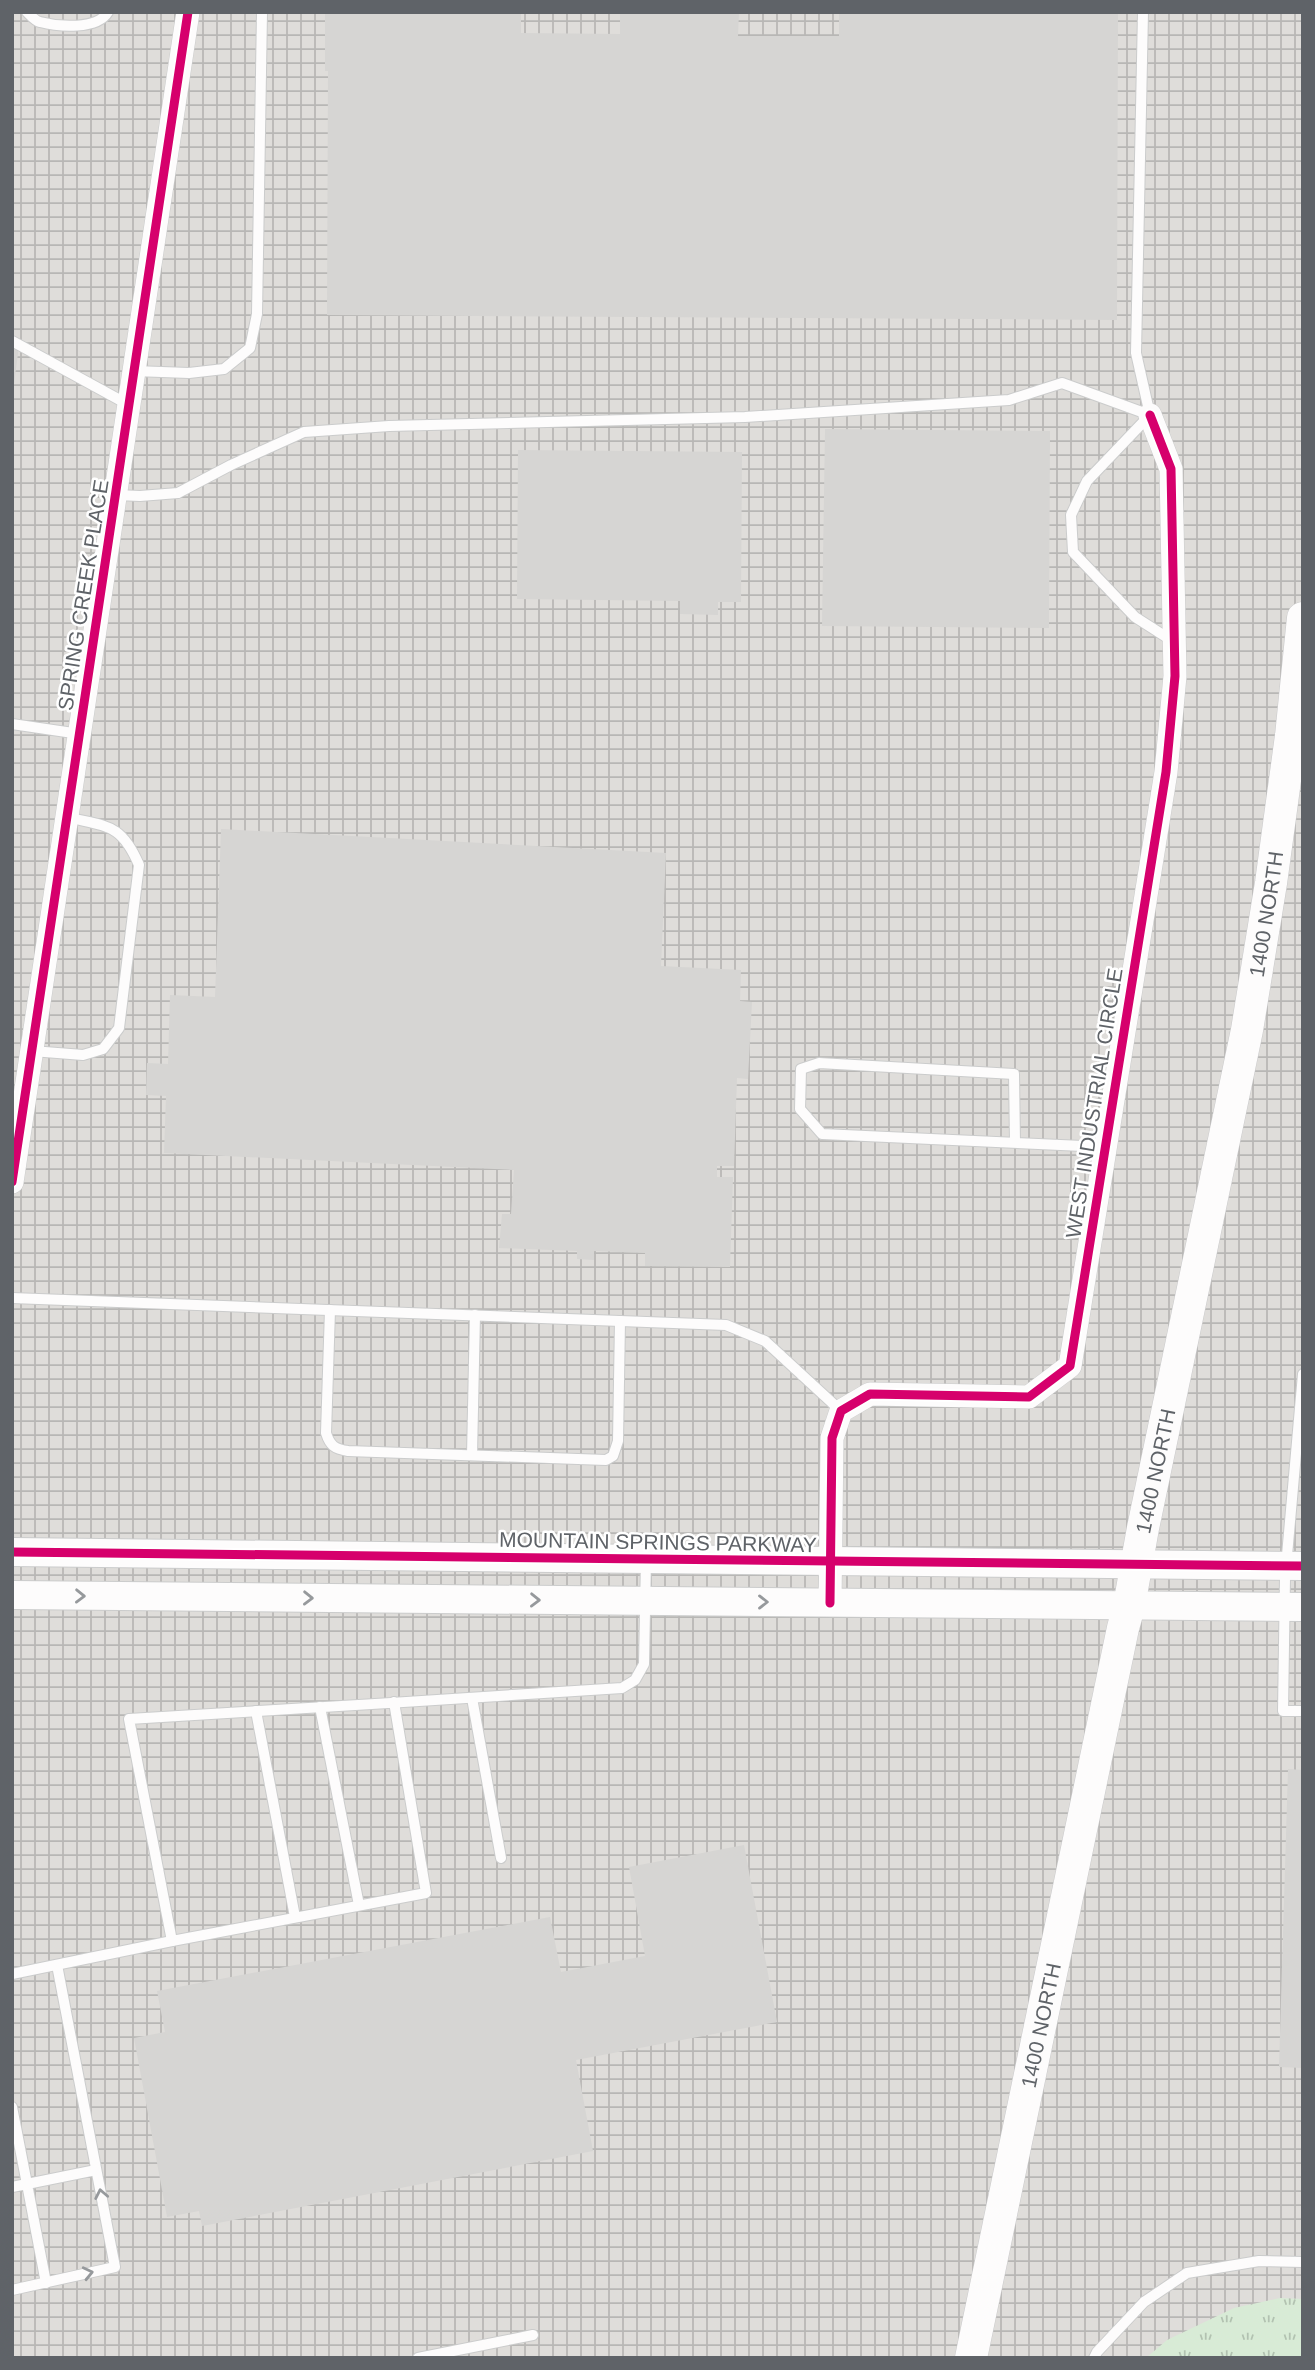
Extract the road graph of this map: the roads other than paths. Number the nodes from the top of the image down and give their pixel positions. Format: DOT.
graph roads {
  1 [pos="27,12"];
  2 [pos="108,12"];
  3 [pos="188,12"];
  4 [pos="262,12"];
  5 [pos="1143,12"];
  6 [pos="12,341"];
  7 [pos="134,371"];
  8 [pos="130,405"];
  9 [pos="1150,415"];
  10 [pos="116,495"];
  11 [pos="1303,618"];
  12 [pos="1175,643"];
  13 [pos="12,724"];
  14 [pos="80,734"];
  15 [pos="67,817"];
  16 [pos="32,1051"];
  17 [pos="1015,1143"];
  18 [pos="1105,1147"];
  19 [pos="12,1182"];
  20 [pos="12,1297"];
  21 [pos="330,1310"];
  22 [pos="475,1315"];
  23 [pos="620,1321"];
  24 [pos="1303,1374"];
  25 [pos="841,1411"];
  26 [pos="1300,1448"];
  27 [pos="472,1455"];
  28 [pos="12,1552"];
  29 [pos="646,1559"];
  30 [pos="830,1561"];
  31 [pos="1138,1564"];
  32 [pos="1295,1566"];
  33 [pos="12,1595"];
  34 [pos="646,1601"];
  35 [pos="830,1603"];
  36 [pos="1129,1606"];
  37 [pos="1293,1607"];
  38 [pos="472,1698"];
  39 [pos="394,1702"];
  40 [pos="320,1707"];
  41 [pos="256,1711"];
  42 [pos="1303,1712"];
  43 [pos="501,1858"];
  44 [pos="359,1905"];
  45 [pos="295,1917"];
  46 [pos="172,1941"];
  47 [pos="57,1965"];
  48 [pos="12,1975"];
  49 [pos="12,2107"];
  50 [pos="96,2170"];
  51 [pos="27,2184"];
  52 [pos="12,2187"];
  53 [pos="1303,2262"];
  54 [pos="46,2283"];
  55 [pos="12,2290"];
  56 [pos="533,2335"];
  57 [pos="418,2358"];
  58 [pos="971,2358"];
  59 [pos="1094,2358"];
  1 -- 2 [label="lane"];
  3 -- 7 [label="street, SPRING CREEK PLACE"];
  4 -- 7 [label="lane"];
  5 -- 9 [label="lane"];
  6 -- 8 [label="lane"];
  7 -- 8 [label="street, SPRING CREEK PLACE"];
  8 -- 10 [label="street, SPRING CREEK PLACE"];
  9 -- 10 [label="lane"];
  9 -- 12 [label="street, WEST INDUSTRIAL CIRCLE"];
  9 -- 12 [label="lane"];
  10 -- 14 [label="street, SPRING CREEK PLACE"];
  11 -- 31 [label="main road, 1400 NORTH"];
  12 -- 18 [label="street, WEST INDUSTRIAL CIRCLE"];
  13 -- 14 [label="lane"];
  14 -- 15 [label="street, SPRING CREEK PLACE"];
  15 -- 16 [label="street, SPRING CREEK PLACE"];
  15 -- 16 [label="lane"];
  16 -- 19 [label="street, SPRING CREEK PLACE"];
  17 -- 17 [label="lane"];
  17 -- 18 [label="lane"];
  18 -- 25 [label="street, WEST INDUSTRIAL CIRCLE"];
  20 -- 21 [label="lane"];
  21 -- 22 [label="lane"];
  21 -- 27 [label="lane"];
  22 -- 23 [label="lane"];
  22 -- 27 [label="lane"];
  23 -- 25 [label="lane"];
  23 -- 27 [label="lane"];
  24 -- 26 [label="lane"];
  25 -- 30 [label="street"];
  26 -- 32 [label="lane"];
  28 -- 29 [label="street, MOUNTAIN SPRINGS PARKWAY"];
  29 -- 30 [label="street, MOUNTAIN SPRINGS PARKWAY"];
  29 -- 34 [label="lane"];
  30 -- 31 [label="street, MOUNTAIN SPRINGS PARKWAY"];
  30 -- 35 [label="street"];
  31 -- 32 [label="street, MOUNTAIN SPRINGS PARKWAY"];
  31 -- 36 [label="main road, 1400 NORTH"];
  32 -- 37 [label="lane"];
  33 -- 34 [label="street, one-way"];
  34 -- 35 [label="street, one-way"];
  34 -- 38 [label="lane"];
  35 -- 36 [label="street"];
  36 -- 37 [label="street"];
  36 -- 58 [label="main road, 1400 NORTH"];
  37 -- 42 [label="lane"];
  38 -- 39 [label="lane"];
  38 -- 43 [label="lane"];
  39 -- 40 [label="lane"];
  39 -- 44 [label="lane"];
  40 -- 41 [label="lane"];
  40 -- 44 [label="lane"];
  41 -- 45 [label="lane"];
  41 -- 46 [label="lane"];
  44 -- 45 [label="lane"];
  45 -- 46 [label="lane"];
  46 -- 47 [label="lane"];
  47 -- 48 [label="lane"];
  47 -- 50 [label="lane"];
  49 -- 51 [label="lane"];
  50 -- 51 [label="lane"];
  54 -- 50 [label="lane, one-way"];
  51 -- 52 [label="lane"];
  51 -- 54 [label="lane"];
  53 -- 59 [label="lane"];
  54 -- 55 [label="lane"];
  56 -- 57 [label="lane"];
}
